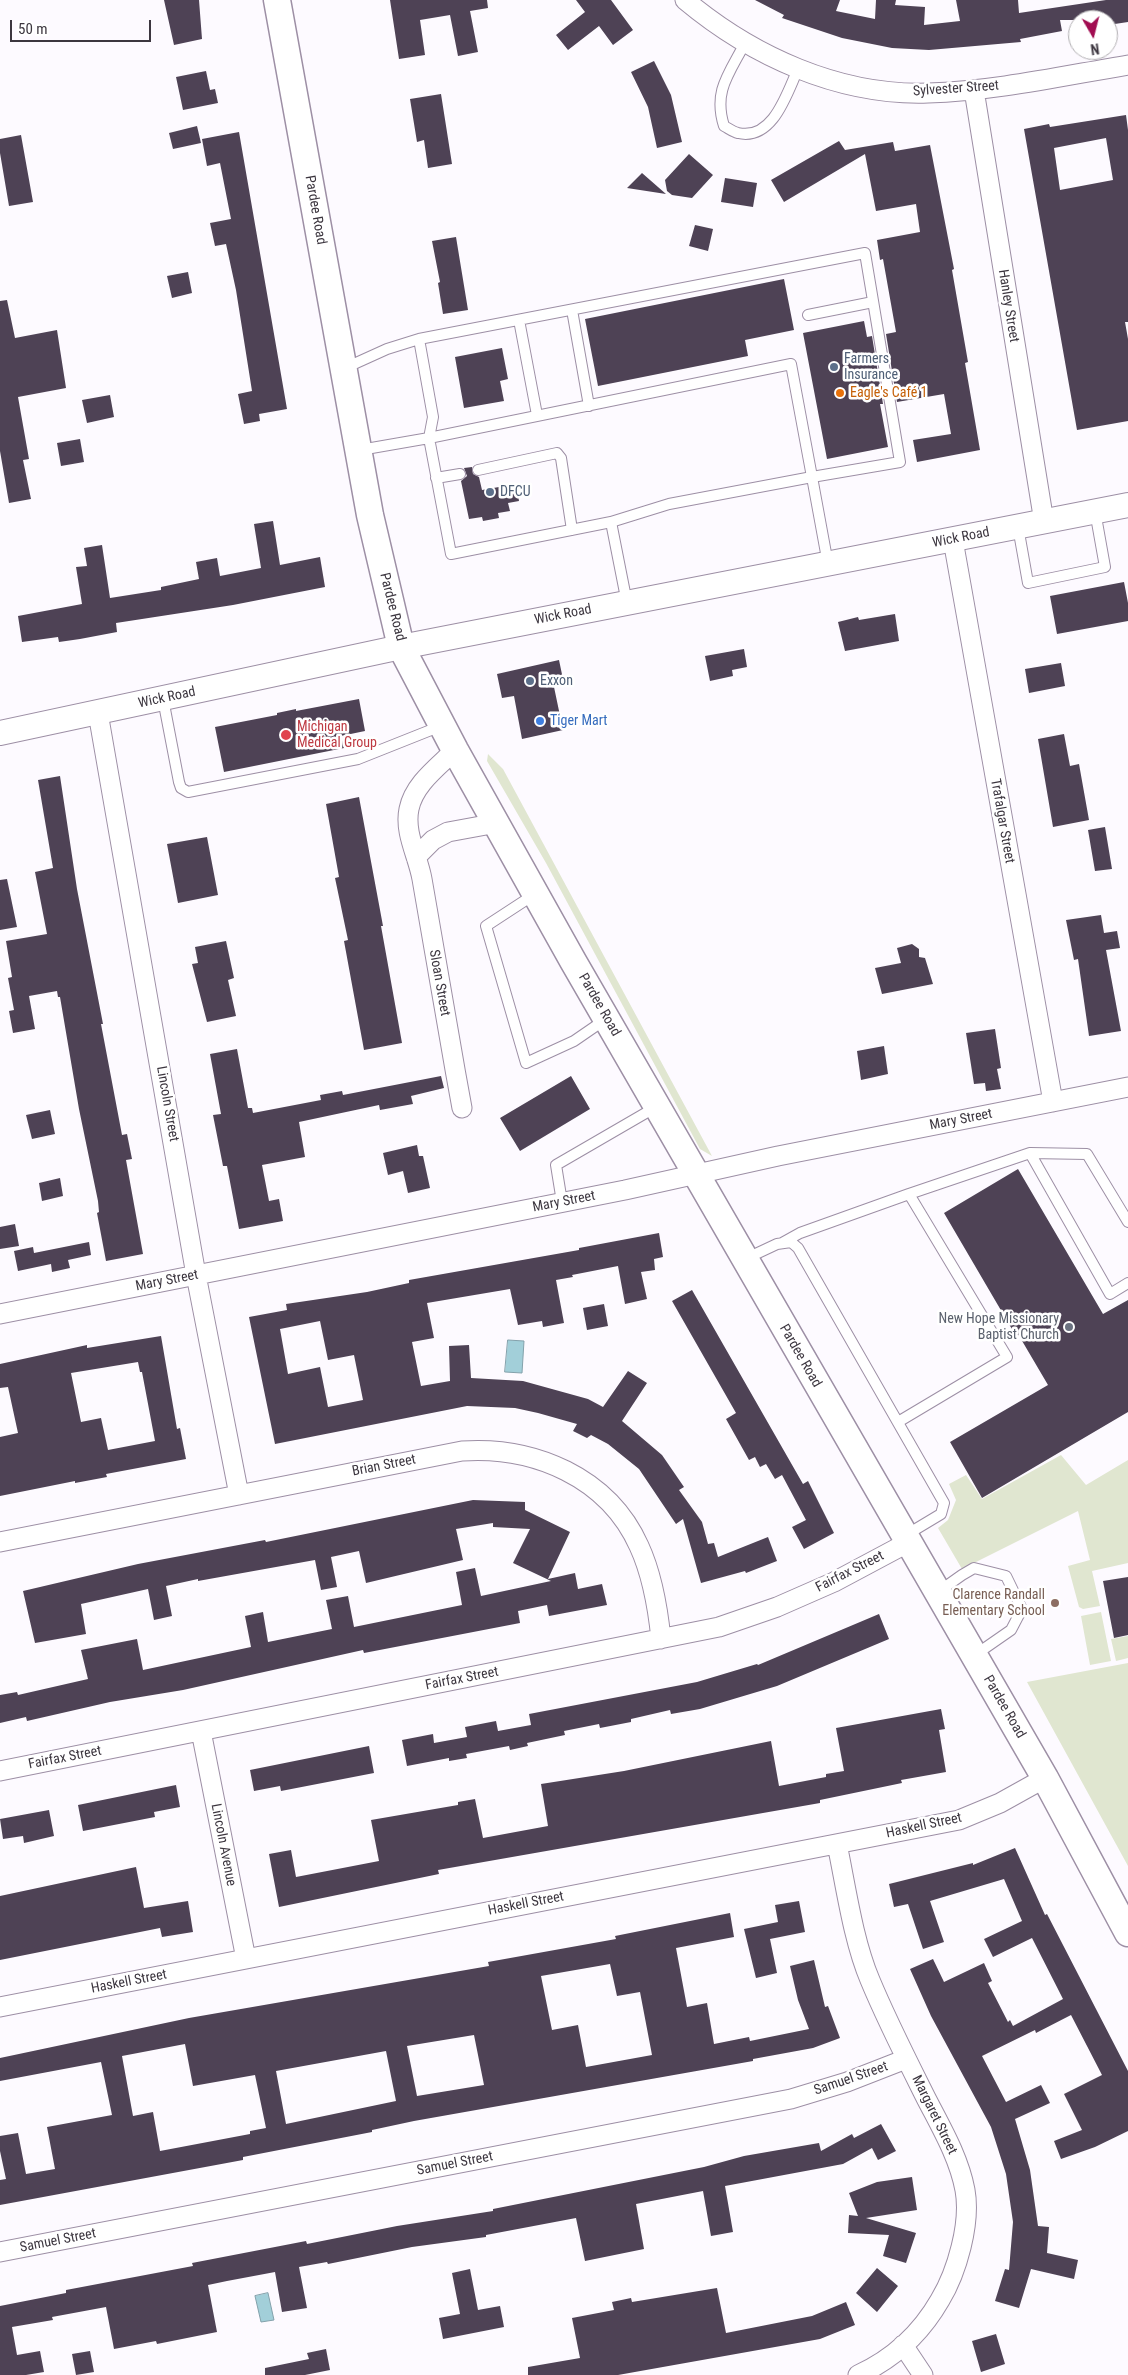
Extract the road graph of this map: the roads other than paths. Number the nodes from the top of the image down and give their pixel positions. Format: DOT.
graph roads {
  1 [pos="277,0"];
  2 [pos="685,0"];
  3 [pos="745,43"];
  4 [pos="1128,65"];
  5 [pos="798,69"];
  6 [pos="974,90"];
  7 [pos="873,302"];
  8 [pos="572,310"];
  9 [pos="808,315"];
  10 [pos="519,320"];
  11 [pos="419,339"];
  12 [pos="344,369"];
  13 [pos="589,406"];
  14 [pos="537,415"];
  15 [pos="429,438"];
  16 [pos="359,450"];
  17 [pos="478,470"];
  18 [pos="460,474"];
  19 [pos="812,477"];
  20 [pos="436,478"];
  21 [pos="1128,505"];
  22 [pos="1094,511"];
  23 [pos="610,522"];
  24 [pos="1044,522"];
  25 [pos="1018,527"];
  26 [pos="572,530"];
  27 [pos="953,540"];
  28 [pos="828,564"];
  29 [pos="627,603"];
  30 [pos="401,647"];
  31 [pos="163,699"];
  32 [pos="98,713"];
  33 [pos="442,725"];
  34 [pos="0,730"];
  35 [pos="455,750"];
  36 [pos="496,823"];
  37 [pos="416,857"];
  38 [pos="536,894"];
  39 [pos="606,1018"];
  40 [pos="1128,1087"];
  41 [pos="1053,1102"];
  42 [pos="657,1106"];
  43 [pos="462,1108"];
  44 [pos="1030,1154"];
  45 [pos="696,1174"];
  46 [pos="909,1194"];
  47 [pos="562,1202"];
  48 [pos="1128,1222"];
  49 [pos="782,1243"];
  50 [pos="745,1260"];
  51 [pos="196,1275"];
  52 [pos="1128,1283"];
  53 [pos="0,1314"];
  54 [pos="898,1422"];
  55 [pos="239,1495"];
  56 [pos="907,1539"];
  57 [pos="0,1542"];
  58 [pos="938,1592"];
  59 [pos="661,1639"];
  60 [pos="974,1656"];
  61 [pos="201,1731"];
  62 [pos="0,1770"];
  63 [pos="1045,1778"];
  64 [pos="837,1844"];
  65 [pos="1128,1933"];
  66 [pos="246,1959"];
  67 [pos="0,2007"];
  68 [pos="906,2059"];
  69 [pos="0,2252"];
  70 [pos="904,2345"];
  71 [pos="858,2375"];
  72 [pos="923,2375"];
  1 -- 12 [label="main road, Pardee Road"];
  2 -- 3 [label="street, Sylvester Street"];
  3 -- 5 [label="street, Sylvester Street"];
  3 -- 5 [label="lane"];
  4 -- 6 [label="street, Sylvester Street"];
  5 -- 6 [label="street, Sylvester Street"];
  6 -- 24 [label="street, Hanley Street"];
  7 -- 8 [label="lane"];
  7 -- 9 [label="lane"];
  7 -- 19 [label="lane"];
  8 -- 10 [label="lane"];
  8 -- 13 [label="lane"];
  10 -- 11 [label="lane"];
  10 -- 14 [label="lane"];
  11 -- 12 [label="lane"];
  11 -- 15 [label="lane"];
  12 -- 16 [label="main road, Pardee Road"];
  13 -- 14 [label="lane"];
  13 -- 19 [label="lane"];
  14 -- 15 [label="lane"];
  15 -- 16 [label="lane"];
  15 -- 20 [label="lane"];
  16 -- 30 [label="main road, Pardee Road"];
  17 -- 26 [label="lane"];
  18 -- 20 [label="lane"];
  19 -- 23 [label="lane"];
  19 -- 28 [label="lane"];
  20 -- 26 [label="lane"];
  21 -- 22 [label="street, Wick Road"];
  22 -- 24 [label="street, Wick Road"];
  22 -- 25 [label="lane"];
  23 -- 26 [label="lane"];
  23 -- 29 [label="lane"];
  24 -- 25 [label="street, Wick Road"];
  25 -- 27 [label="street, Wick Road"];
  27 -- 28 [label="street, Wick Road"];
  27 -- 41 [label="street, Trafalgar Street"];
  28 -- 29 [label="street, Wick Road"];
  29 -- 30 [label="street, Wick Road"];
  30 -- 31 [label="street, Wick Road"];
  30 -- 33 [label="main road, Pardee Road"];
  31 -- 32 [label="street, Wick Road"];
  31 -- 33 [label="lane"];
  32 -- 34 [label="street, Wick Road"];
  32 -- 51 [label="street, Lincoln Street"];
  33 -- 35 [label="main road, Pardee Road"];
  35 -- 36 [label="main road, Pardee Road"];
  35 -- 37 [label="street, Sloan Street"];
  36 -- 37 [label="street"];
  36 -- 38 [label="main road, Pardee Road"];
  37 -- 43 [label="street, Sloan Street"];
  38 -- 39 [label="main road, Pardee Road"];
  38 -- 39 [label="lane"];
  39 -- 42 [label="main road, Pardee Road"];
  40 -- 41 [label="street, Mary Street"];
  41 -- 45 [label="street, Mary Street"];
  42 -- 45 [label="main road, Pardee Road"];
  42 -- 47 [label="lane"];
  44 -- 46 [label="lane"];
  44 -- 48 [label="lane"];
  44 -- 52 [label="lane"];
  45 -- 47 [label="street, Mary Street"];
  45 -- 50 [label="main road, Pardee Road"];
  46 -- 49 [label="lane"];
  46 -- 54 [label="lane"];
  47 -- 51 [label="street, Mary Street"];
  49 -- 50 [label="lane"];
  49 -- 54 [label="lane"];
  50 -- 56 [label="main road, Pardee Road"];
  51 -- 53 [label="street, Mary Street"];
  51 -- 55 [label="street, Lincoln Street"];
  54 -- 56 [label="lane"];
  55 -- 57 [label="street, Brian Street"];
  55 -- 59 [label="street, Brian Street"];
  56 -- 58 [label="main road, Pardee Road"];
  56 -- 59 [label="street, Fairfax Street"];
  58 -- 60 [label="main road, Pardee Road"];
  58 -- 60 [label="lane"];
  59 -- 61 [label="street, Fairfax Street"];
  60 -- 63 [label="main road, Pardee Road"];
  61 -- 62 [label="street, Fairfax Street"];
  61 -- 66 [label="street, Lincoln Avenue"];
  63 -- 64 [label="street, Haskell Street"];
  63 -- 65 [label="main road, Pardee Road"];
  64 -- 66 [label="street, Haskell Street"];
  64 -- 68 [label="street, Margaret Street"];
  66 -- 67 [label="street, Haskell Street"];
  68 -- 69 [label="street, Samuel Street"];
  68 -- 70 [label="street, Margaret Street"];
  70 -- 71 [label="street, Margaret Street"];
  70 -- 72 [label="street"];
}
